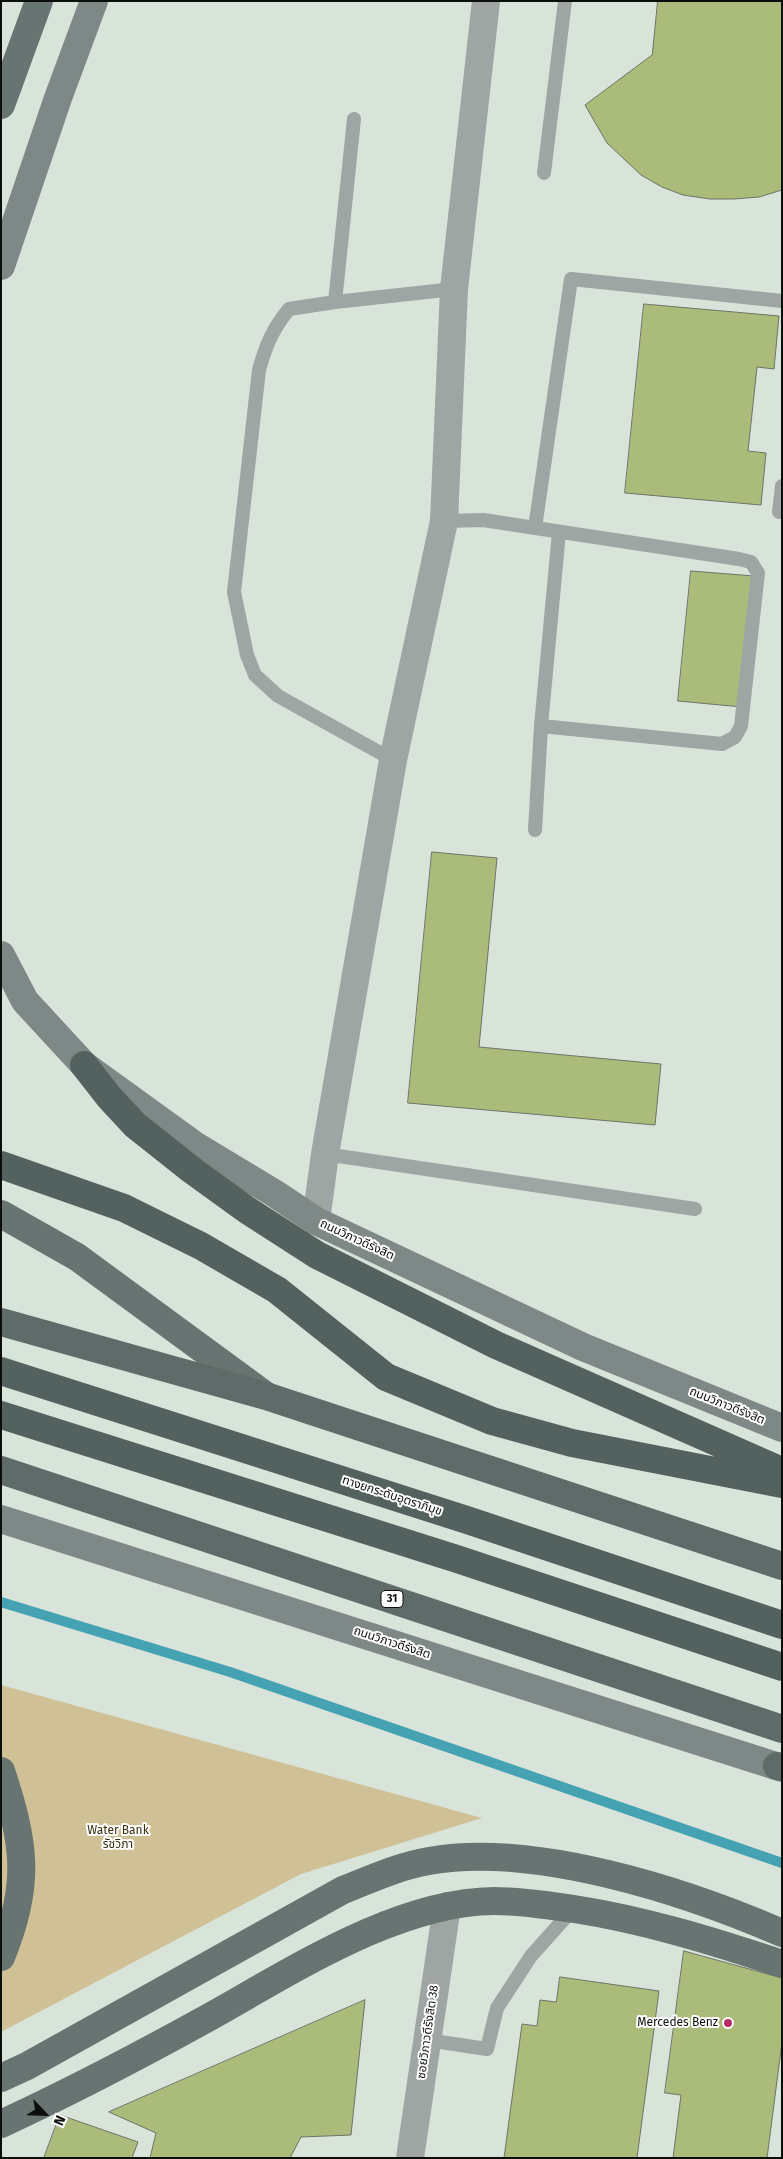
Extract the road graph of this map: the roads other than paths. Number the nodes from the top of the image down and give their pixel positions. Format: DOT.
graph roads {
  1 [pos="39,1"];
  2 [pos="94,1"];
  3 [pos="486,1"];
  4 [pos="565,1"];
  5 [pos="1,104"];
  6 [pos="354,119"];
  7 [pos="544,172"];
  8 [pos="1,266"];
  9 [pos="454,289"];
  10 [pos="782,301"];
  11 [pos="335,302"];
  12 [pos="782,486"];
  13 [pos="779,512"];
  14 [pos="444,521"];
  15 [pos="535,528"];
  16 [pos="559,532"];
  17 [pos="541,726"];
  18 [pos="393,760"];
  19 [pos="534,830"];
  20 [pos="1,955"];
  21 [pos="84,1065"];
  22 [pos="326,1154"];
  23 [pos="1,1165"];
  24 [pos="694,1209"];
  25 [pos="1,1214"];
  26 [pos="316,1221"];
  27 [pos="1,1322"];
  28 [pos="1,1371"];
  29 [pos="266,1396"];
  30 [pos="1,1415"];
  31 [pos="782,1428"];
  32 [pos="1,1470"];
  33 [pos="782,1471"];
  34 [pos="782,1484"];
  35 [pos="1,1519"];
  36 [pos="782,1566"];
  37 [pos="782,1624"];
  38 [pos="782,1667"];
  39 [pos="782,1729"];
  40 [pos="780,1767"];
  41 [pos="1,1771"];
  42 [pos="447,1906"];
  43 [pos="573,1909"];
  44 [pos="782,1933"];
  45 [pos="1,1957"];
  46 [pos="782,1964"];
  47 [pos="427,2040"];
  48 [pos="1,2078"];
  49 [pos="1,2124"];
  50 [pos="410,2158"];
  1 -- 5 [label="main road"];
  2 -- 8 [label="main road"];
  3 -- 9 [label="street"];
  4 -- 7 [label="lane"];
  6 -- 11 [label="lane"];
  9 -- 11 [label="lane"];
  9 -- 14 [label="street"];
  10 -- 15 [label="lane"];
  11 -- 18 [label="lane"];
  12 -- 13 [label="lane"];
  14 -- 15 [label="lane"];
  14 -- 18 [label="street"];
  15 -- 16 [label="lane"];
  16 -- 17 [label="lane"];
  16 -- 17 [label="lane"];
  17 -- 19 [label="lane"];
  18 -- 22 [label="street"];
  20 -- 21 [label="main road, ถนนวิภาวดีรังสิต"];
  21 -- 26 [label="main road, ถนนวิภาวดีรังสิต"];
  21 -- 33 [label="highway"];
  22 -- 24 [label="lane"];
  22 -- 26 [label="street"];
  23 -- 34 [label="highway"];
  25 -- 29 [label="main road"];
  26 -- 31 [label="main road, ถนนวิภาวดีรังสิต"];
  27 -- 29 [label="highway"];
  28 -- 37 [label="highway, ทางยกระดับอุตราภิมุข"];
  29 -- 36 [label="highway"];
  30 -- 38 [label="highway"];
  32 -- 39 [label="highway, 31"];
  35 -- 40 [label="main road, ถนนวิภาวดีรังสิต"];
  41 -- 45 [label="main road"];
  42 -- 43 [label="main road"];
  42 -- 47 [label="street, ซอยวิภาวดีรังสิต 38"];
  42 -- 49 [label="main road"];
  43 -- 46 [label="main road"];
  43 -- 47 [label="lane"];
  44 -- 48 [label="main road"];
  47 -- 50 [label="street, ซอยวิภาวดีรังสิต 38"];
}
